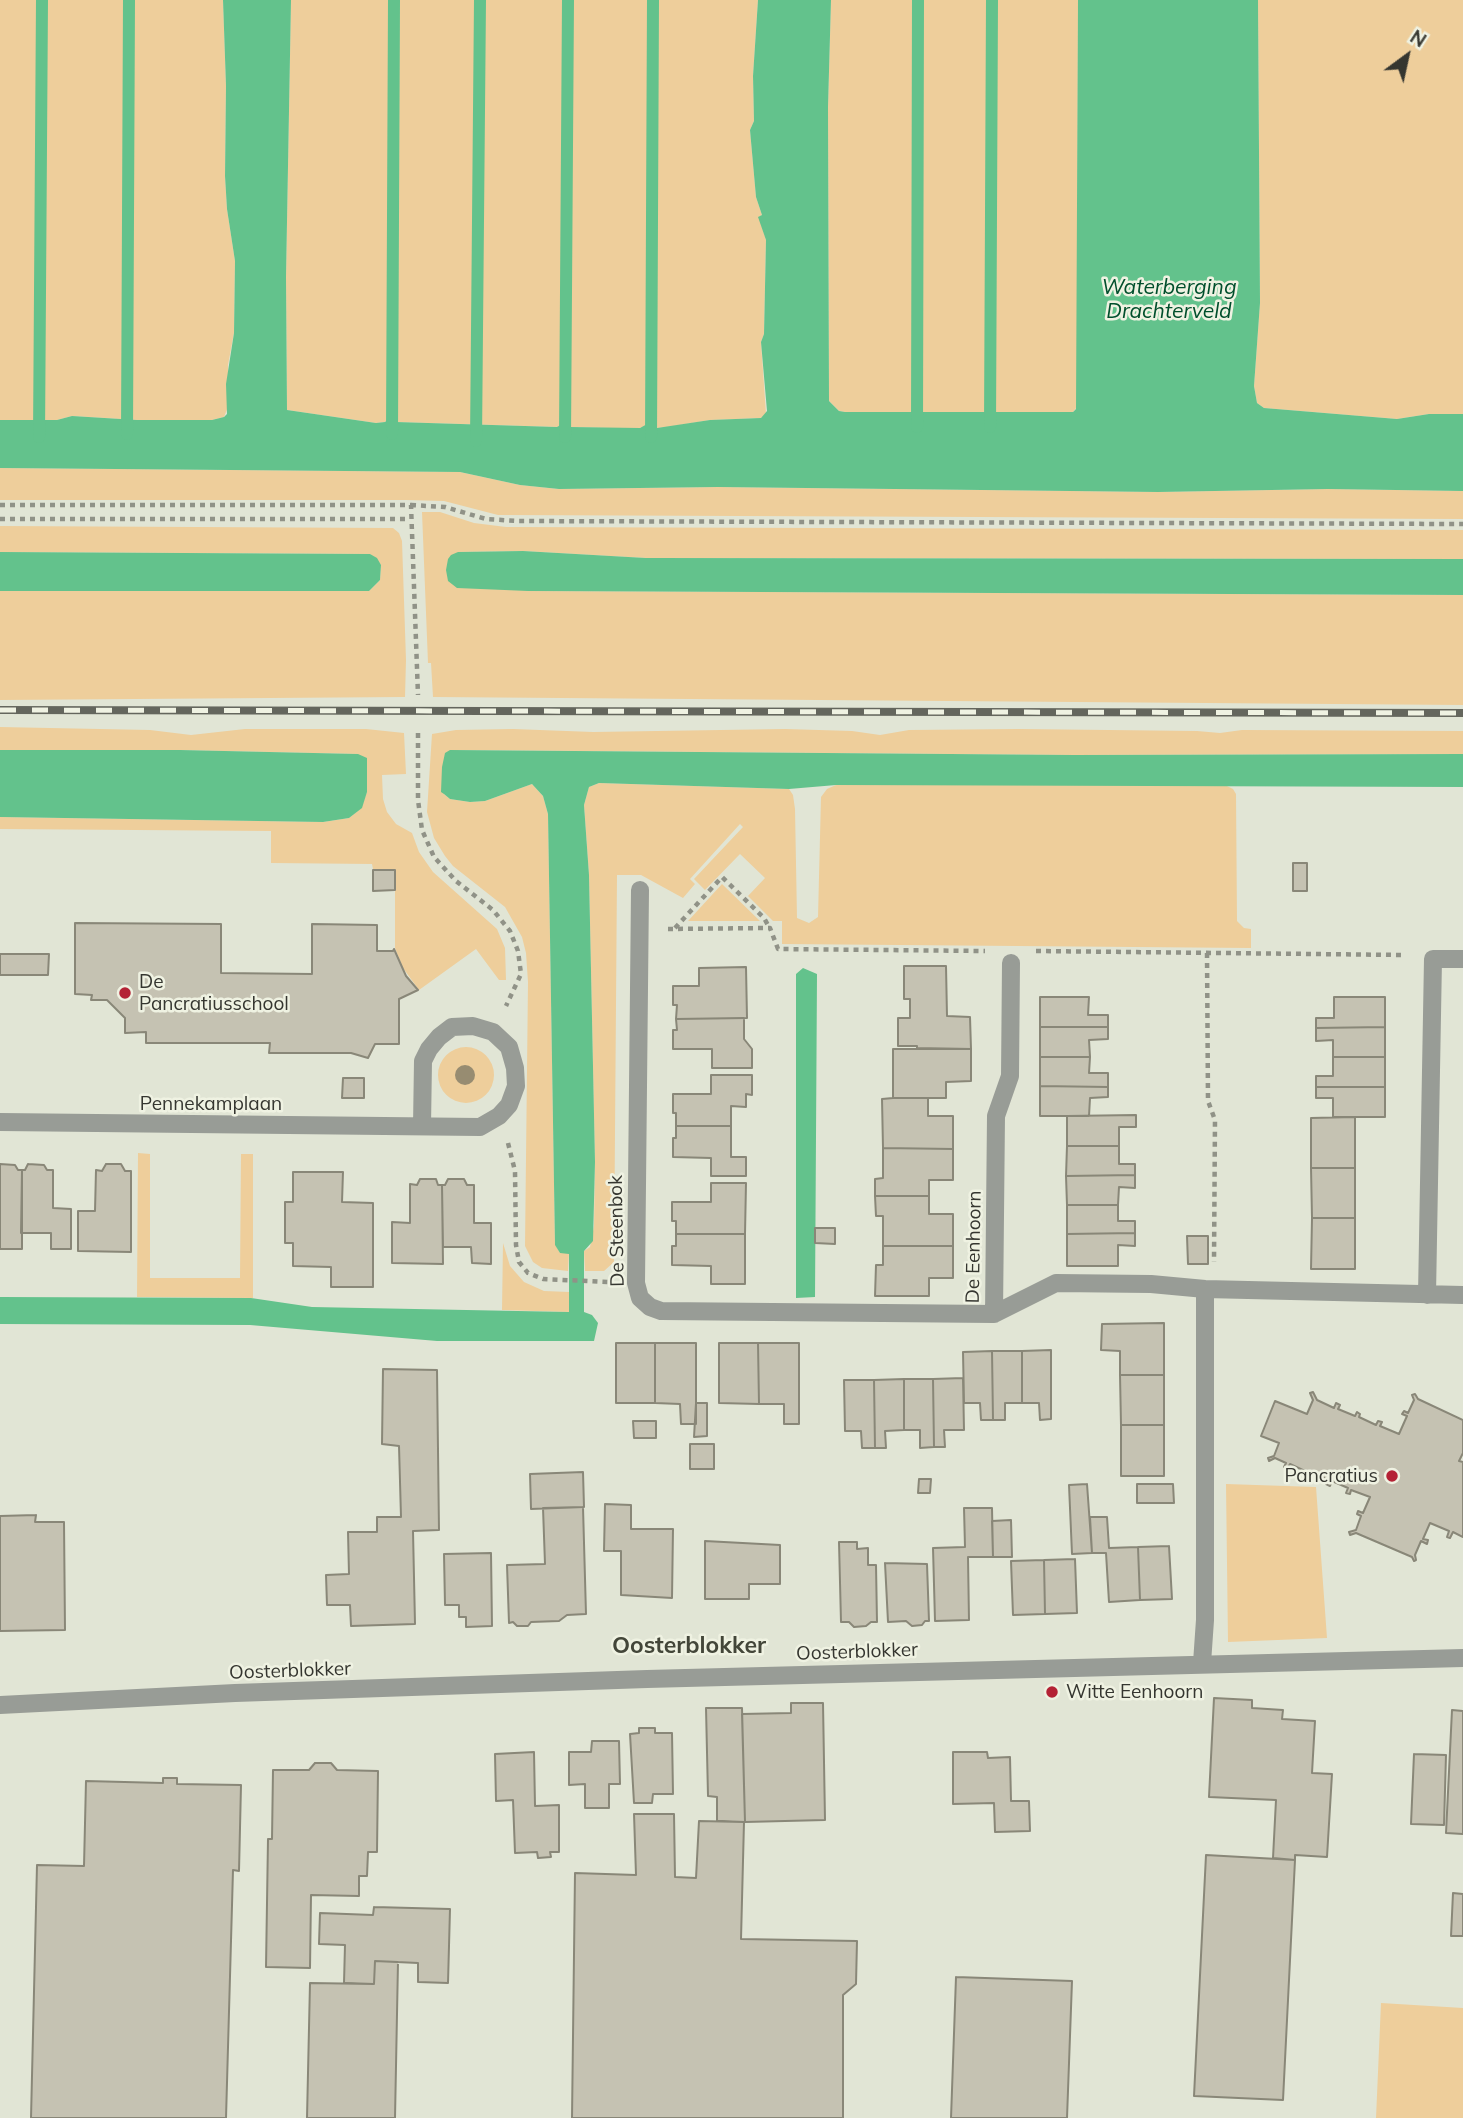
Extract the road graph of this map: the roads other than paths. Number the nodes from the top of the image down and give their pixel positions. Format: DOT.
graph roads {
  1 [pos="640,890"];
  2 [pos="1463,959"];
  3 [pos="1011,963"];
  4 [pos="0,1122"];
  5 [pos="422,1126"];
  6 [pos="1206,1289"];
  7 [pos="1463,1295"];
  8 [pos="1427,1296"];
  9 [pos="994,1314"];
  10 [pos="1463,1658"];
  11 [pos="1202,1663"];
  12 [pos="0,1705"];
  1 -- 9 [label="street, De Steenbok"];
  2 -- 8 [label="street"];
  3 -- 9 [label="street, De Eenhoorn"];
  4 -- 5 [label="street, Pennekamplaan"];
  5 -- 5 [label="street, Pennekamplaan"];
  6 -- 8 [label="street, De Eenhoorn"];
  6 -- 9 [label="street, De Eenhoorn"];
  6 -- 11 [label="street"];
  7 -- 8 [label="street, De Eenhoorn"];
  10 -- 11 [label="street, Oosterblokker"];
  11 -- 12 [label="street, Oosterblokker"];
}
